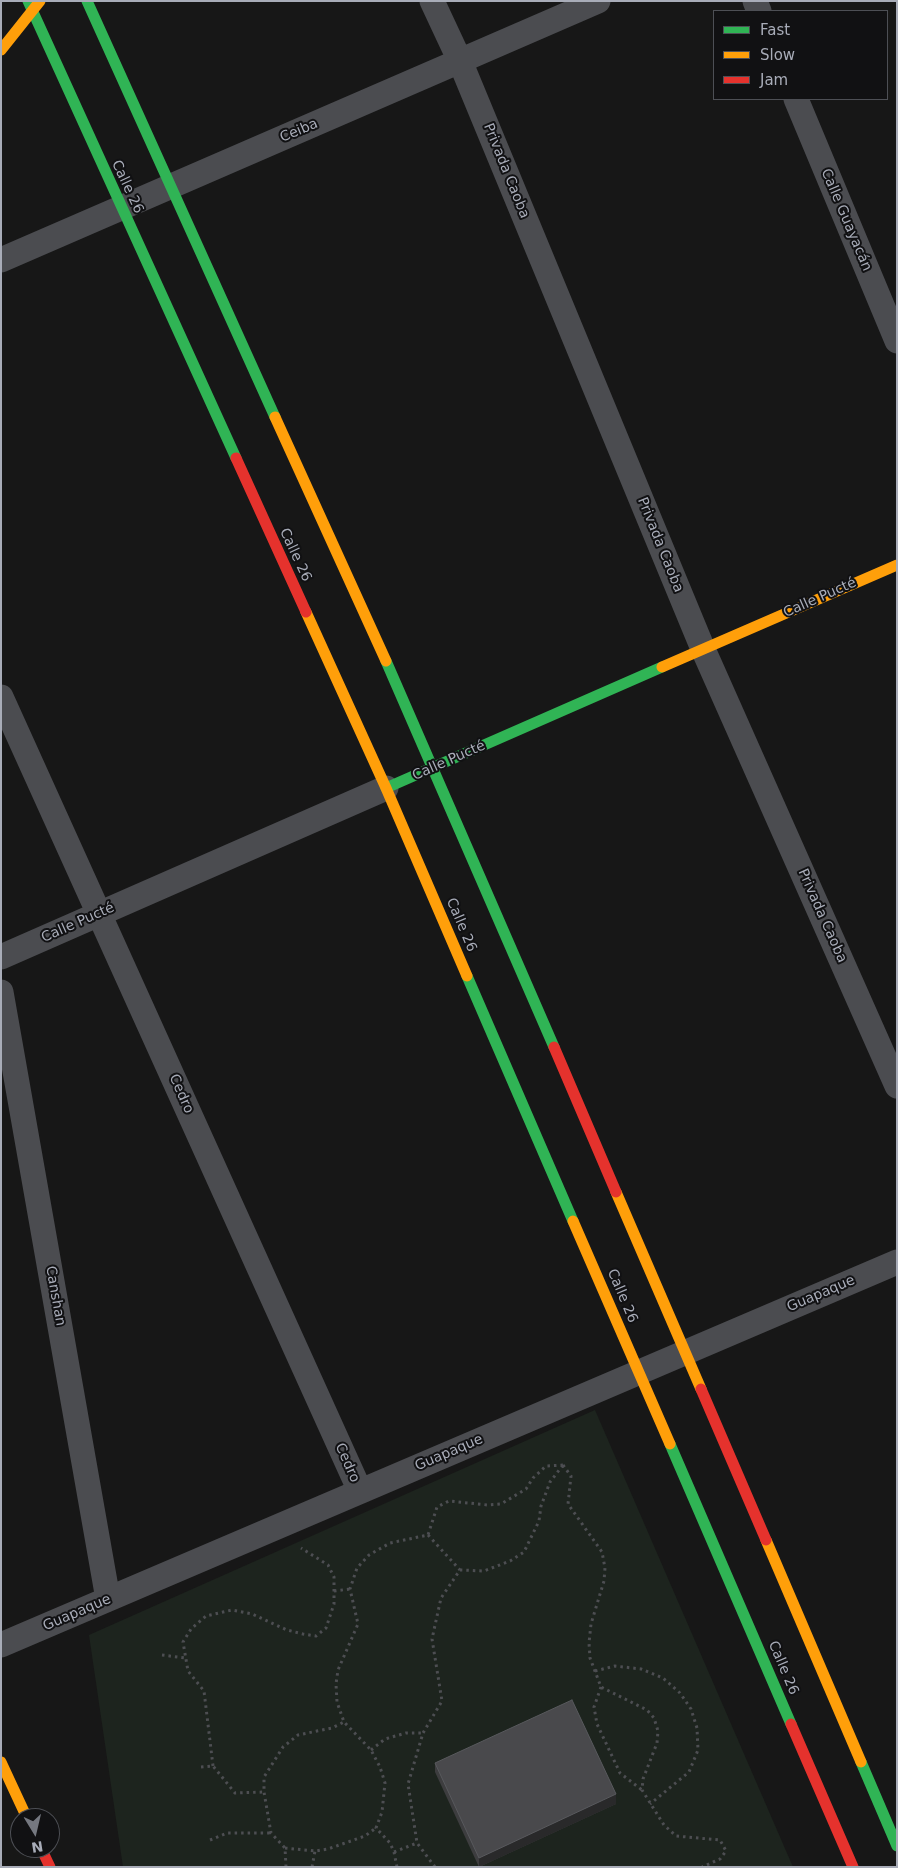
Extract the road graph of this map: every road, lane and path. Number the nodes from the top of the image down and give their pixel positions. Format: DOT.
graph roads {
  1 [pos="40,1"];
  2 [pos="87,1"];
  3 [pos="432,1"];
  4 [pos="598,1"];
  5 [pos="29,7"];
  6 [pos="1,50"];
  7 [pos="460,61"];
  8 [pos="796,100"];
  9 [pos="171,186"];
  10 [pos="120,208"];
  11 [pos="1,260"];
  12 [pos="897,341"];
  13 [pos="897,564"];
  14 [pos="703,649"];
  15 [pos="1,697"];
  16 [pos="434,768"];
  17 [pos="386,788"];
  18 [pos="99,914"];
  19 [pos="1,957"];
  20 [pos="1,992"];
  21 [pos="897,1086"];
  22 [pos="897,1262"];
  23 [pos="685,1352"];
  24 [pos="639,1372"];
  25 [pos="563,1465"];
  26 [pos="360,1491"];
  27 [pos="288,1522"];
  28 [pos="428,1535"];
  29 [pos="460,1570"];
  30 [pos="350,1589"];
  31 [pos="334,1592"];
  32 [pos="108,1599"];
  33 [pos="1,1645"];
  34 [pos="162,1655"];
  35 [pos="185,1658"];
  36 [pos="595,1671"];
  37 [pos="601,1687"];
  38 [pos="344,1722"];
  39 [pos="423,1733"];
  40 [pos="371,1750"];
  41 [pos="1,1762"];
  42 [pos="213,1766"];
  43 [pos="201,1767"];
  44 [pos="642,1790"];
  45 [pos="264,1792"];
  46 [pos="650,1804"];
  47 [pos="22,1808"];
  48 [pos="376,1828"];
  49 [pos="271,1833"];
  50 [pos="210,1840"];
  51 [pos="417,1843"];
  52 [pos="897,1846"];
  53 [pos="285,1848"];
  54 [pos="315,1851"];
  55 [pos="394,1852"];
  56 [pos="286,1867"];
  57 [pos="312,1867"];
  58 [pos="397,1867"];
  59 [pos="435,1867"];
  60 [pos="702,1867"];
  61 [pos="853,1867"];
  1 -- 5 [label="main road"];
  2 -- 9 [label="main road"];
  3 -- 7 [label="street, Privada Caoba"];
  4 -- 7 [label="street, Ceiba"];
  5 -- 6 [label="main road"];
  5 -- 10 [label="main road, Calle 26"];
  7 -- 9 [label="street, Ceiba"];
  7 -- 14 [label="street, Privada Caoba"];
  8 -- 12 [label="street, Calle Guayacán"];
  9 -- 10 [label="street, Ceiba"];
  9 -- 16 [label="main road"];
  10 -- 11 [label="street, Ceiba"];
  10 -- 17 [label="main road, Calle 26"];
  13 -- 14 [label="main road, Calle Pucté"];
  14 -- 16 [label="main road, Calle Pucté"];
  14 -- 21 [label="street, Privada Caoba"];
  15 -- 18 [label="street, Cedro"];
  16 -- 17 [label="main road, Calle Pucté"];
  16 -- 23 [label="main road"];
  17 -- 18 [label="street, Calle Pucté"];
  17 -- 24 [label="main road, Calle 26"];
  18 -- 19 [label="street, Calle Pucté"];
  18 -- 26 [label="street, Cedro"];
  20 -- 32 [label="street, Canshan"];
  22 -- 23 [label="street, Guapaque"];
  23 -- 24 [label="street, Guapaque"];
  23 -- 52 [label="main road"];
  24 -- 26 [label="street, Guapaque"];
  24 -- 61 [label="main road, Calle 26"];
  25 -- 28 [label="path"];
  25 -- 29 [label="path"];
  25 -- 36 [label="path"];
  26 -- 27 [label="street, Guapaque"];
  27 -- 31 [label="path"];
  27 -- 32 [label="street, Guapaque"];
  28 -- 29 [label="path"];
  28 -- 30 [label="path"];
  29 -- 39 [label="path"];
  30 -- 31 [label="path"];
  30 -- 38 [label="path"];
  31 -- 35 [label="path"];
  32 -- 33 [label="street, Guapaque"];
  34 -- 35 [label="path"];
  35 -- 42 [label="path"];
  36 -- 37 [label="path"];
  36 -- 46 [label="path"];
  37 -- 44 [label="path"];
  37 -- 44 [label="path"];
  38 -- 40 [label="path"];
  38 -- 45 [label="path"];
  39 -- 40 [label="path"];
  39 -- 51 [label="path"];
  40 -- 48 [label="path"];
  41 -- 47 [label="main road"];
  42 -- 43 [label="path"];
  42 -- 45 [label="path"];
  44 -- 46 [label="path"];
  45 -- 49 [label="path"];
  46 -- 60 [label="path"];
  48 -- 54 [label="path"];
  48 -- 55 [label="path"];
  49 -- 50 [label="path"];
  49 -- 53 [label="path"];
  51 -- 55 [label="path"];
  51 -- 59 [label="path"];
  53 -- 54 [label="path"];
  53 -- 56 [label="path"];
  54 -- 57 [label="path"];
  55 -- 58 [label="path"];
}
